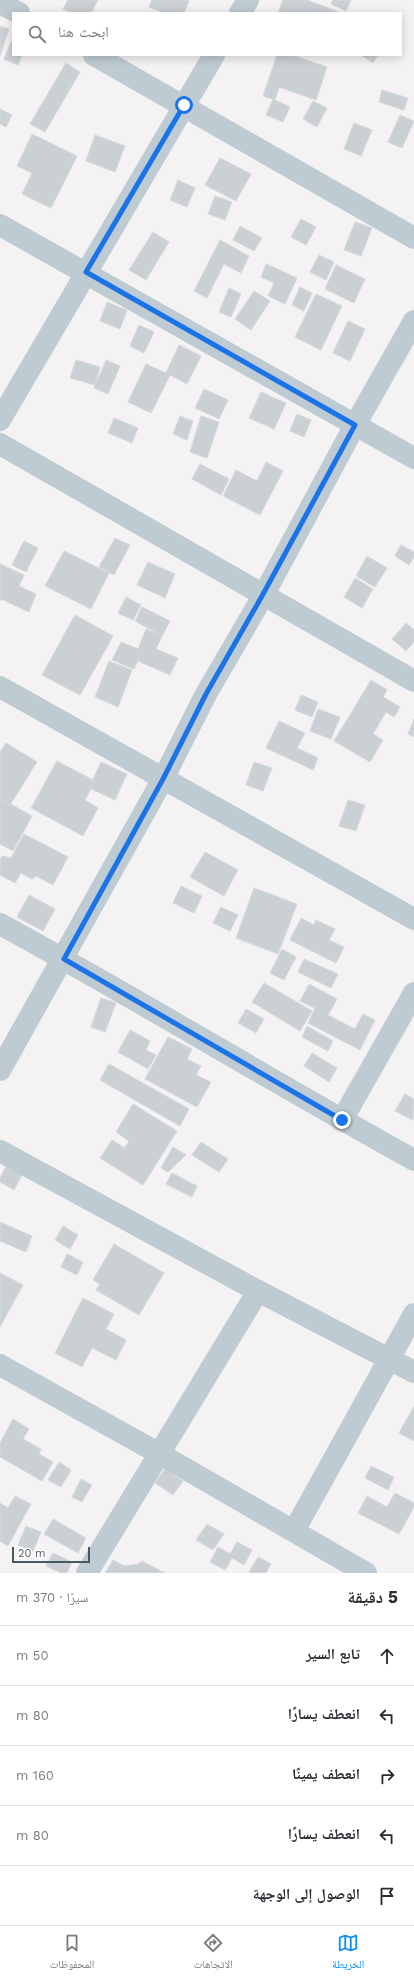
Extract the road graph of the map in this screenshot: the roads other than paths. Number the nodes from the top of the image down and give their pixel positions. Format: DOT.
graph roads {
  1 [pos="248,0"];
  2 [pos="0,2"];
  3 [pos="17,12"];
  4 [pos="241,12"];
  5 [pos="96,56"];
  6 [pos="213,56"];
  7 [pos="184,105"];
  8 [pos="0,225"];
  9 [pos="414,238"];
  10 [pos="86,272"];
  11 [pos="414,321"];
  12 [pos="0,420"];
  13 [pos="355,425"];
  14 [pos="0,444"];
  15 [pos="414,458"];
  16 [pos="262,596"];
  17 [pos="414,681"];
  18 [pos="0,687"];
  19 [pos="163,779"];
  20 [pos="414,919"];
  21 [pos="0,924"];
  22 [pos="64,959"];
  23 [pos="414,993"];
  24 [pos="0,1070"];
  25 [pos="342,1120"];
  26 [pos="0,1151"];
  27 [pos="414,1160"];
  28 [pos="258,1291"];
  29 [pos="414,1314"];
  30 [pos="390,1358"];
  31 [pos="0,1365"];
  32 [pos="414,1372"];
  33 [pos="160,1454"];
  34 [pos="294,1531"];
  35 [pos="87,1573"];
  36 [pos="366,1573"];
  1 -- 4 [label="street"];
  2 -- 3 [label="street"];
  5 -- 7 [label="street"];
  6 -- 7 [label="street"];
  7 -- 9 [label="street"];
  7 -- 10 [label="street"];
  8 -- 10 [label="street"];
  10 -- 12 [label="street"];
  10 -- 13 [label="street"];
  11 -- 13 [label="street"];
  13 -- 15 [label="street"];
  13 -- 16 [label="street"];
  14 -- 16 [label="street"];
  16 -- 17 [label="street"];
  16 -- 19 [label="street"];
  18 -- 19 [label="street"];
  19 -- 20 [label="street"];
  19 -- 22 [label="street"];
  21 -- 22 [label="street"];
  22 -- 24 [label="street"];
  22 -- 25 [label="street"];
  23 -- 25 [label="street"];
  25 -- 27 [label="street"];
  26 -- 28 [label="street"];
  28 -- 30 [label="street"];
  28 -- 33 [label="street"];
  29 -- 30 [label="street"];
  30 -- 32 [label="street"];
  30 -- 34 [label="street"];
  31 -- 33 [label="street"];
  33 -- 34 [label="street"];
  33 -- 35 [label="street"];
  34 -- 36 [label="street"];
}
